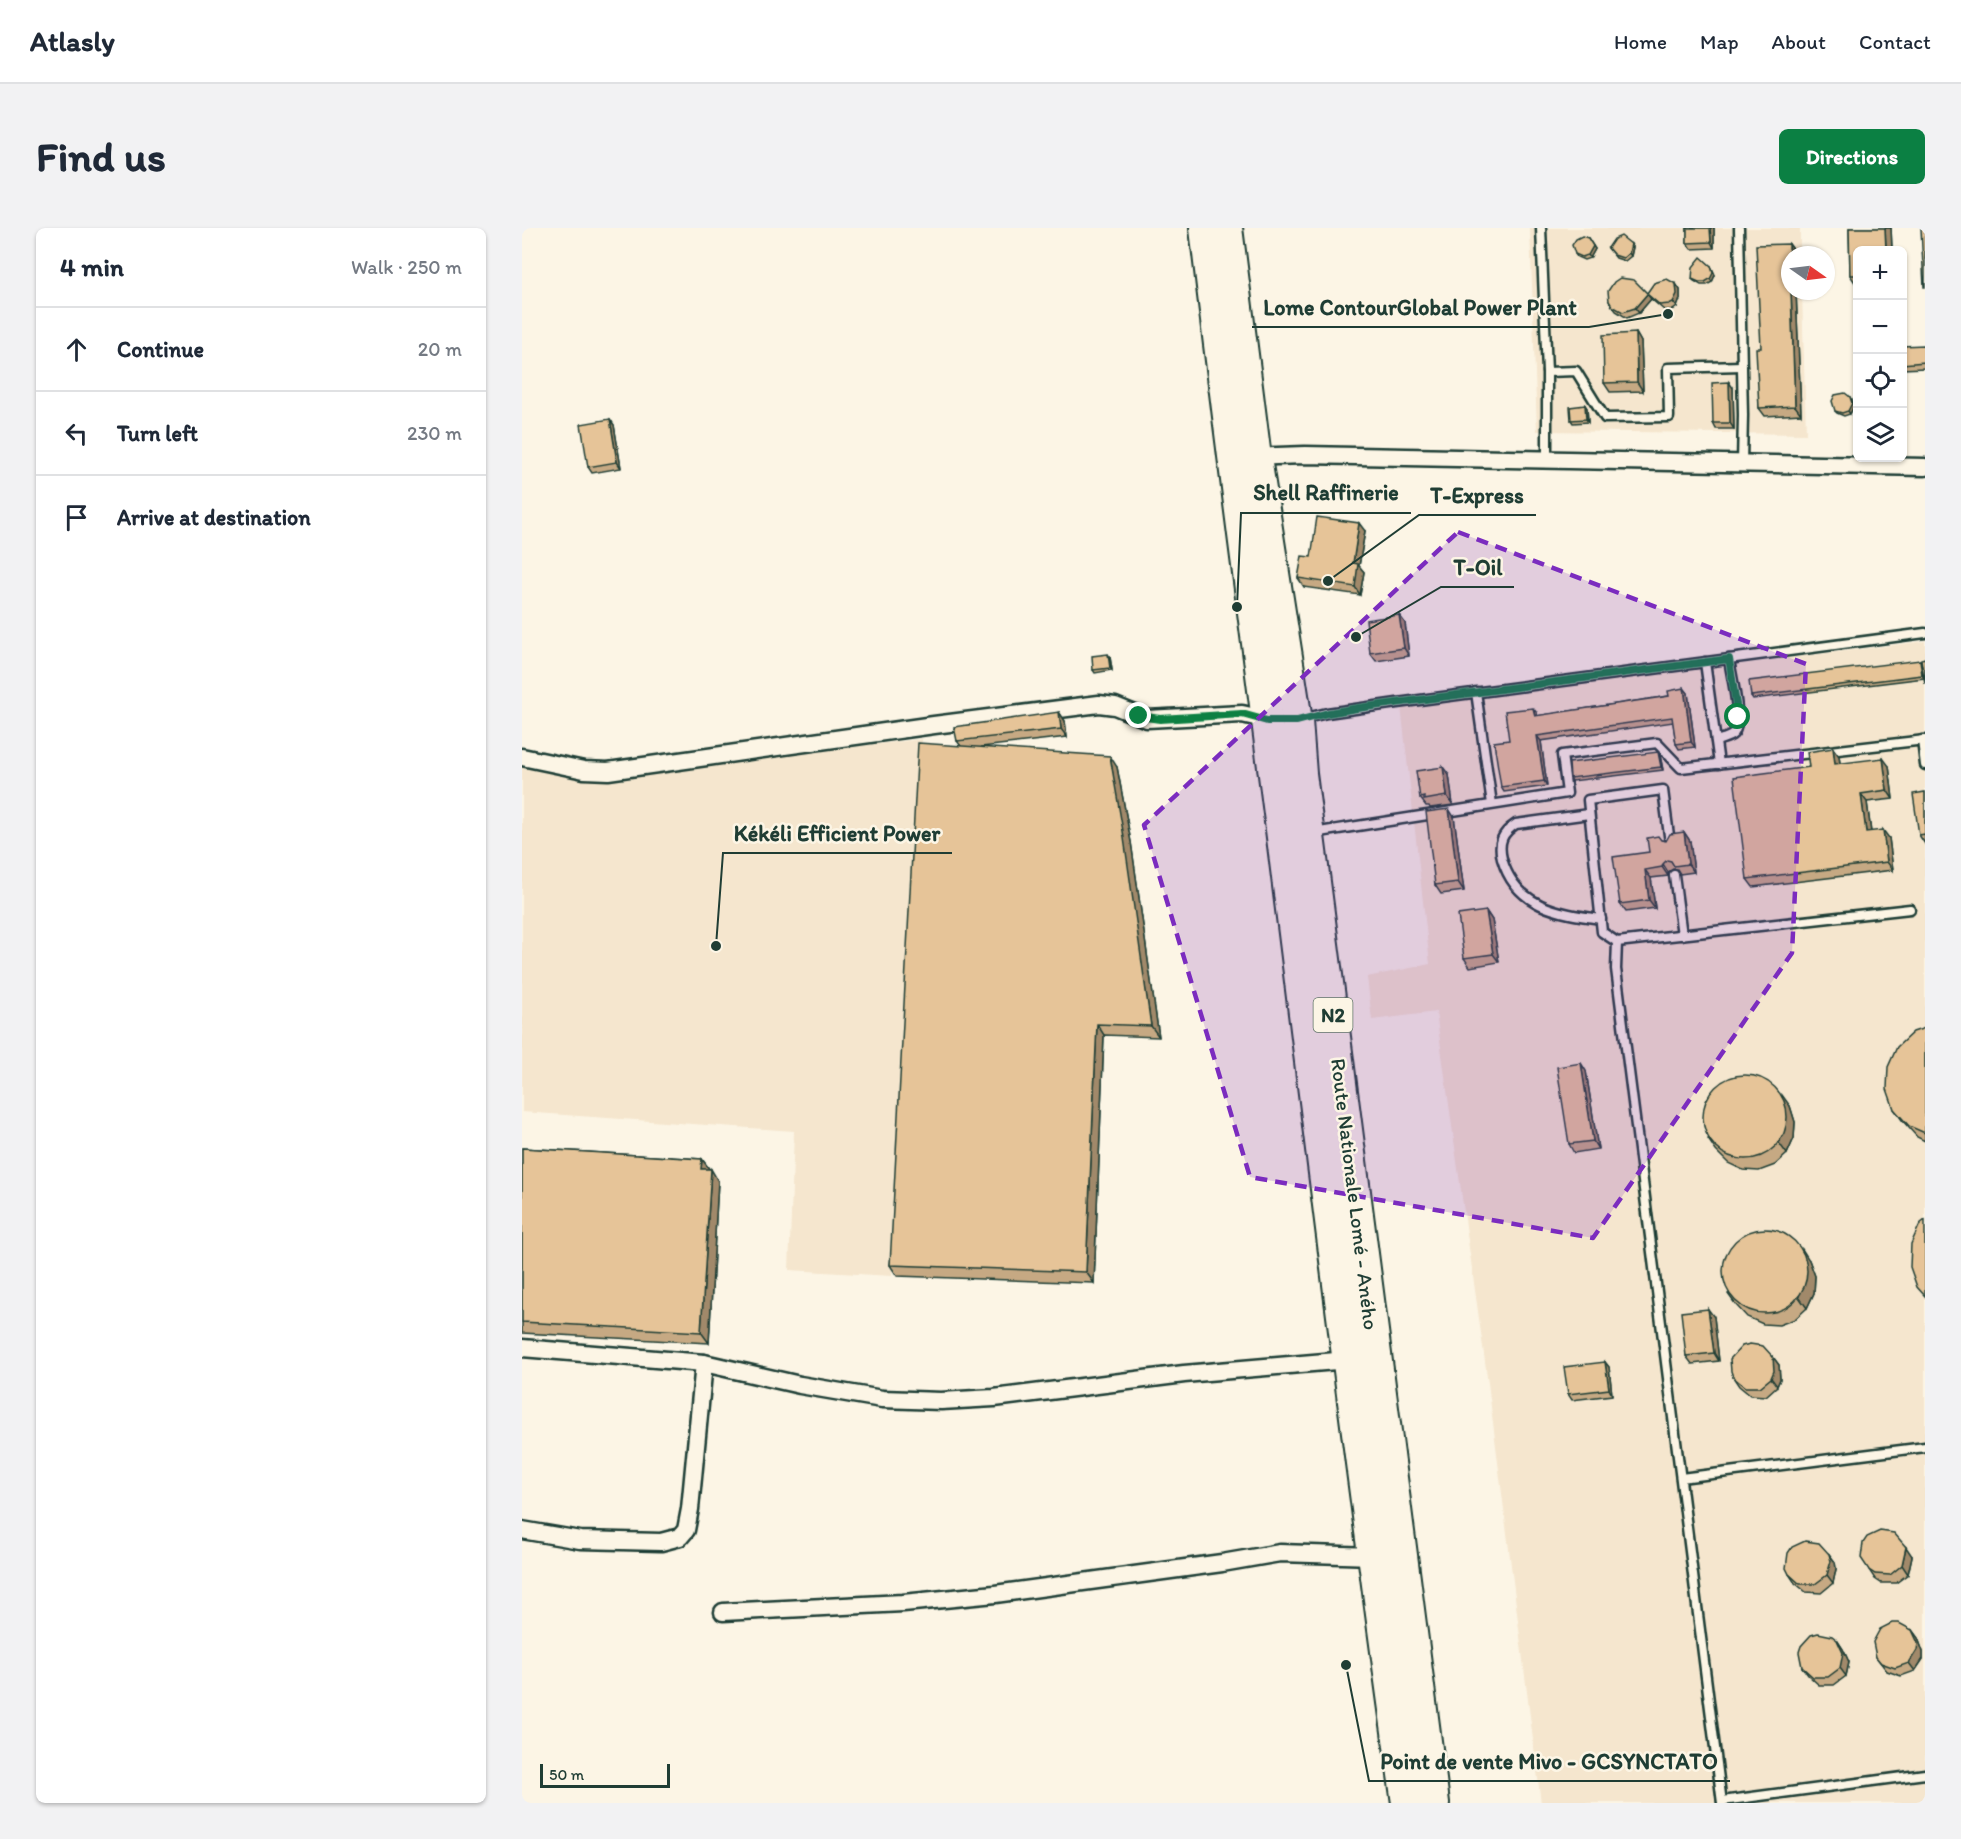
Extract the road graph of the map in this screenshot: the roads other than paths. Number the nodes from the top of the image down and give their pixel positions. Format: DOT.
graph roads {
  1 [pos="1204,228"];
  2 [pos="1227,228"];
  3 [pos="1541,228"];
  4 [pos="1739,228"];
  5 [pos="1742,366"];
  6 [pos="1547,372"];
  7 [pos="1244,456"];
  8 [pos="1547,461"];
  9 [pos="1742,464"];
  10 [pos="1925,467"];
  11 [pos="1925,633"];
  12 [pos="1729,659"];
  13 [pos="1705,662"];
  14 [pos="1476,692"];
  15 [pos="1267,721"];
  16 [pos="1297,721"];
  17 [pos="1923,740"];
  18 [pos="1716,741"];
  19 [pos="522,757"];
  20 [pos="1719,764"];
  21 [pos="1925,765"];
  22 [pos="1492,804"];
  23 [pos="1589,814"];
  24 [pos="1310,833"];
  25 [pos="1670,843"];
  26 [pos="1674,875"];
  27 [pos="1910,909"];
  28 [pos="1601,919"];
  29 [pos="1682,935"];
  30 [pos="1617,942"];
  31 [pos="522,1348"];
  32 [pos="1348,1360"];
  33 [pos="704,1363"];
  34 [pos="1925,1447"];
  35 [pos="1681,1478"];
  36 [pos="522,1530"];
  37 [pos="1373,1556"];
  38 [pos="723,1612"];
  39 [pos="1925,1774"];
  40 [pos="1722,1802"];
  41 [pos="1407,1803"];
  42 [pos="1434,1803"];
  1 -- 7 [label="highway, Route Nationale Lomé - Aného / N2"];
  2 -- 7 [label="highway, Route Nationale Lomé - Aného / N2"];
  3 -- 6 [label="lane"];
  4 -- 5 [label="lane"];
  5 -- 6 [label="lane"];
  5 -- 9 [label="lane"];
  6 -- 8 [label="lane"];
  7 -- 8 [label="street"];
  7 -- 15 [label="highway, Route Nationale Lomé - Aného / N2"];
  7 -- 16 [label="highway, Route Nationale Lomé - Aného / N2"];
  8 -- 9 [label="street"];
  9 -- 10 [label="street"];
  11 -- 12 [label="lane"];
  12 -- 13 [label="lane"];
  12 -- 18 [label="lane"];
  13 -- 14 [label="lane"];
  13 -- 18 [label="lane"];
  14 -- 16 [label="lane"];
  14 -- 22 [label="lane"];
  15 -- 16 [label="street"];
  15 -- 19 [label="street"];
  15 -- 32 [label="highway, Route Nationale Lomé - Aného / N2"];
  16 -- 24 [label="highway, Route Nationale Lomé - Aného / N2"];
  17 -- 20 [label="lane"];
  17 -- 21 [label="lane"];
  18 -- 20 [label="lane"];
  20 -- 22 [label="lane"];
  22 -- 24 [label="lane"];
  23 -- 25 [label="lane"];
  23 -- 28 [label="lane"];
  23 -- 28 [label="lane"];
  24 -- 42 [label="highway, Route Nationale Lomé - Aného / N2"];
  26 -- 29 [label="lane"];
  27 -- 29 [label="lane"];
  28 -- 30 [label="lane"];
  29 -- 30 [label="lane"];
  30 -- 35 [label="lane"];
  31 -- 33 [label="street"];
  32 -- 33 [label="street"];
  32 -- 37 [label="highway, Route Nationale Lomé - Aného / N2"];
  33 -- 36 [label="street"];
  34 -- 35 [label="lane"];
  35 -- 40 [label="lane"];
  37 -- 38 [label="street"];
  37 -- 41 [label="highway, Route Nationale Lomé - Aného / N2"];
  39 -- 40 [label="lane"];
}
